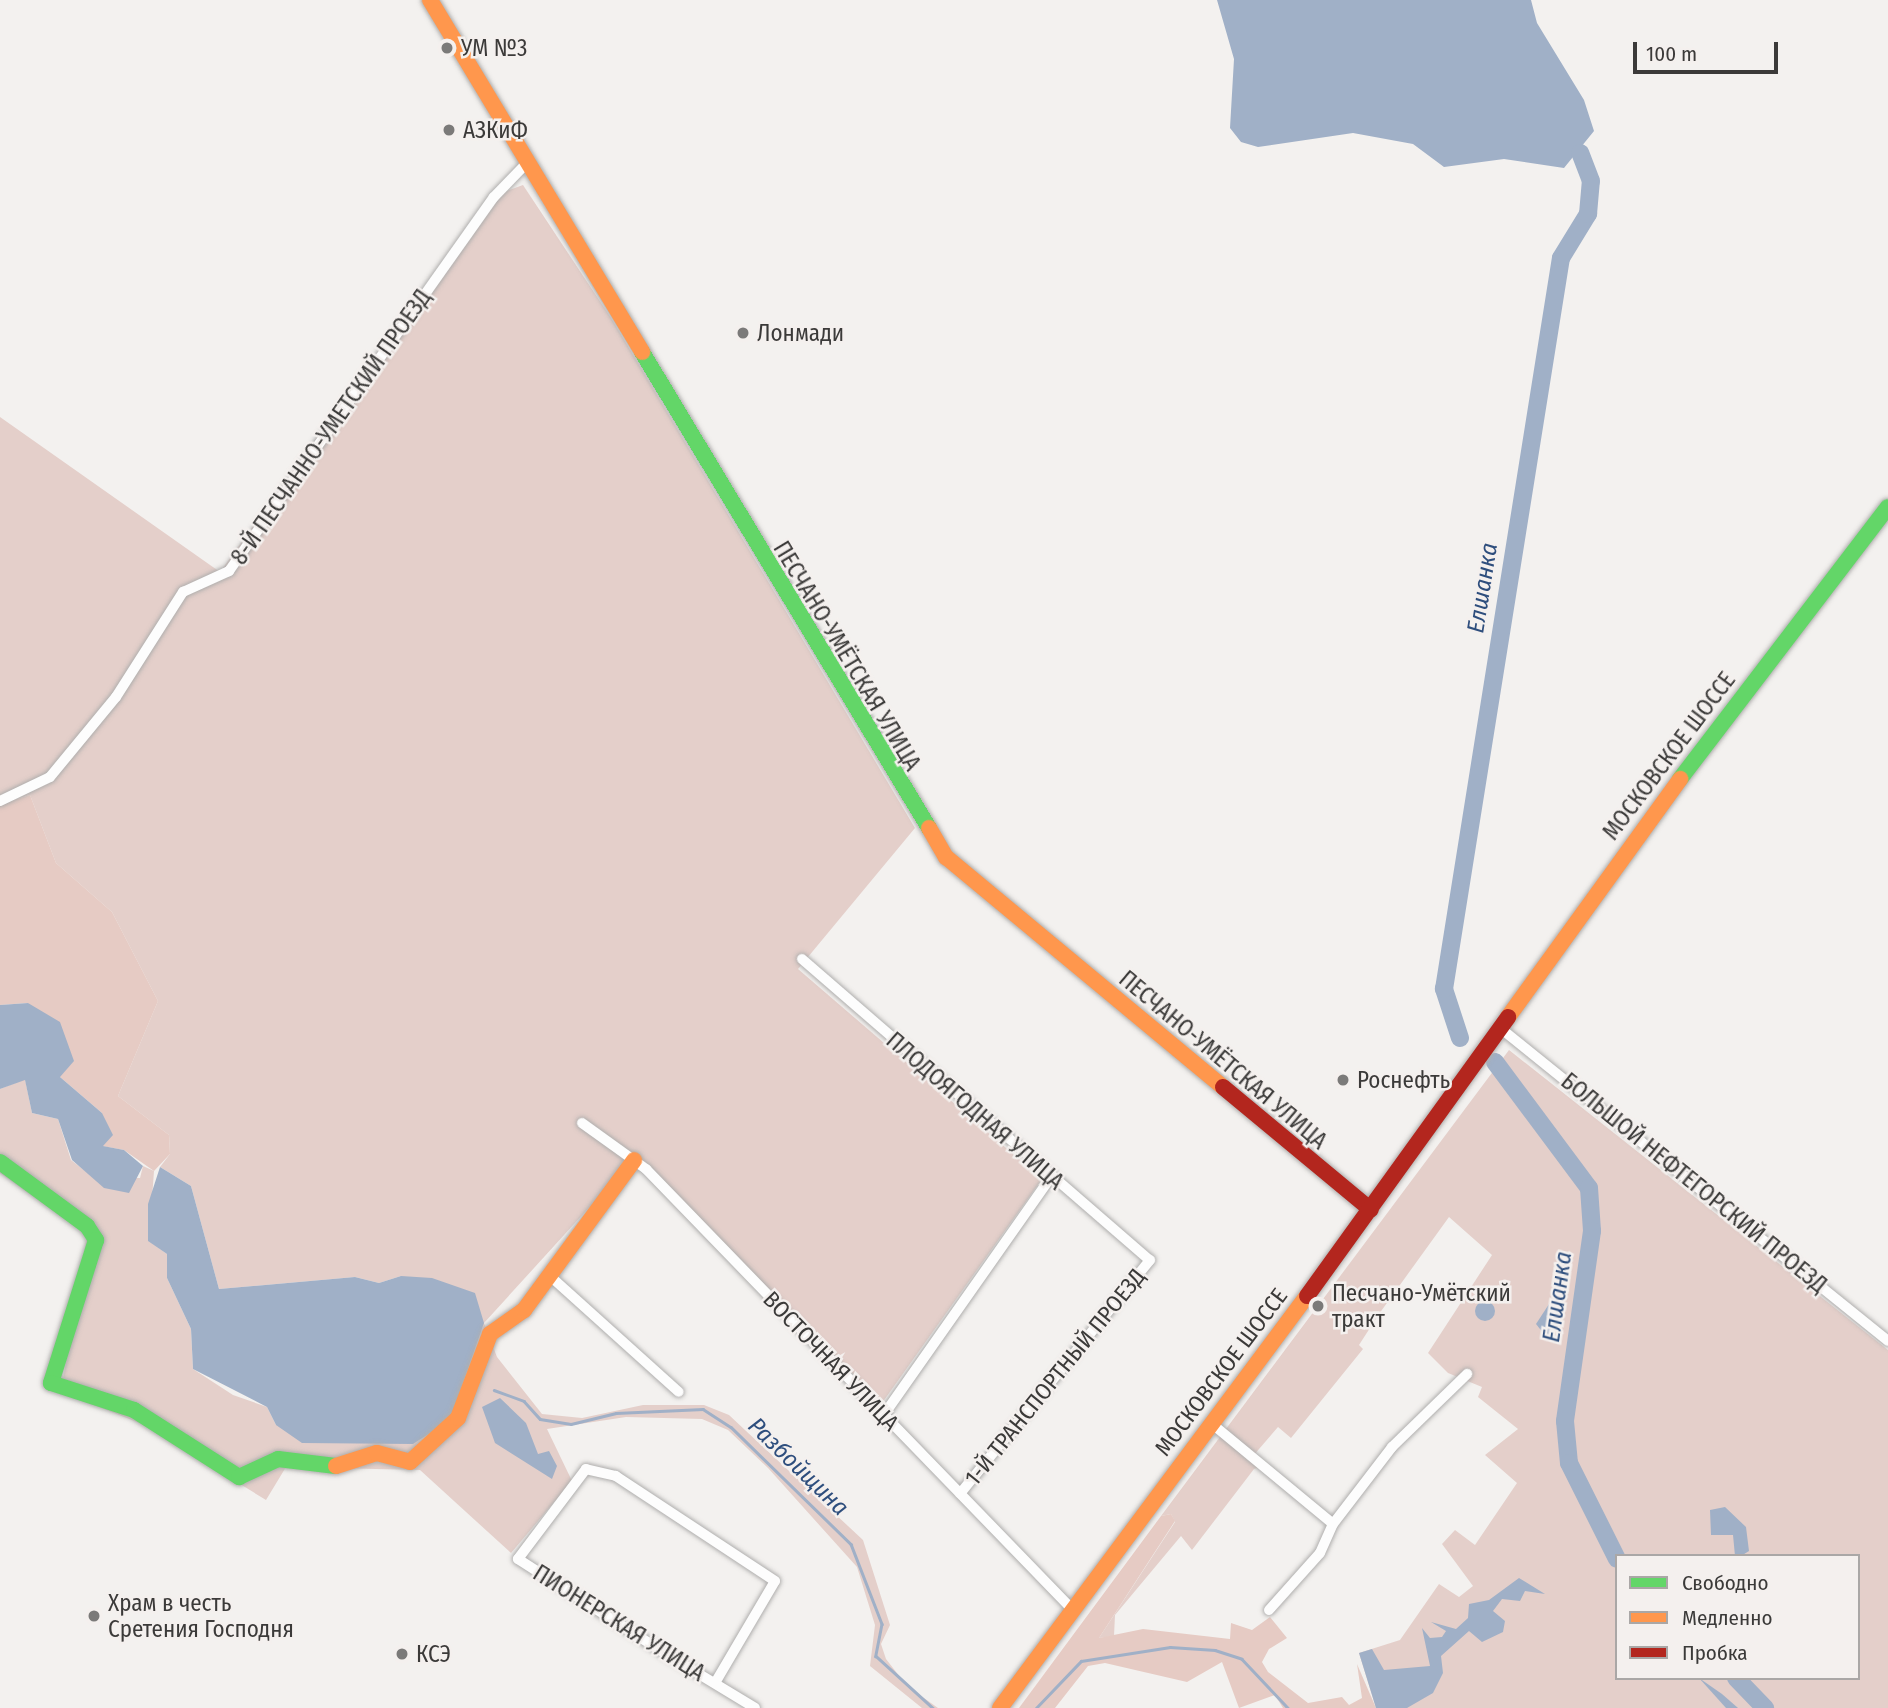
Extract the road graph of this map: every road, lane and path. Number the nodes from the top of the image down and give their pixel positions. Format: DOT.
graph roads {
  1 [pos="430,0"];
  2 [pos="525,165"];
  3 [pos="1888,507"];
  4 [pos="0,801"];
  5 [pos="802,959"];
  6 [pos="1496,1032"];
  7 [pos="582,1123"];
  8 [pos="634,1160"];
  9 [pos="0,1162"];
  10 [pos="1050,1178"];
  11 [pos="1371,1210"];
  12 [pos="1150,1260"];
  13 [pos="550,1276"];
  14 [pos="1888,1340"];
  15 [pos="1467,1374"];
  16 [pos="679,1392"];
  17 [pos="883,1416"];
  18 [pos="1211,1423"];
  19 [pos="960,1494"];
  20 [pos="1333,1524"];
  21 [pos="1072,1609"];
  22 [pos="1269,1610"];
  23 [pos="715,1683"];
  24 [pos="755,1708"];
  25 [pos="1000,1708"];
  1 -- 2 [label="main road, ПЕСЧАНО-УМЁТСКАЯ УЛИЦА"];
  2 -- 4 [label="street, 8-Й ПЕСЧАННО-УМЕТСКИЙ ПРОЕЗД"];
  2 -- 11 [label="main road, ПЕСЧАНО-УМЁТСКАЯ УЛИЦА"];
  3 -- 6 [label="main road, МОСКОВСКОЕ ШОССЕ"];
  5 -- 10 [label="street, ПЛОДОЯГОДНАЯ УЛИЦА"];
  6 -- 11 [label="main road, МОСКОВСКОЕ ШОССЕ"];
  6 -- 14 [label="street, БОЛЬШОЙ НЕФТЕГОРСКИЙ ПРОЕЗД"];
  7 -- 8 [label="street, ВОСТОЧНАЯ УЛИЦА"];
  8 -- 13 [label="main road"];
  8 -- 17 [label="street, ВОСТОЧНАЯ УЛИЦА"];
  9 -- 13 [label="main road"];
  10 -- 12 [label="street, ПЛОДОЯГОДНАЯ УЛИЦА"];
  10 -- 17 [label="street"];
  11 -- 18 [label="main road, МОСКОВСКОЕ ШОССЕ"];
  12 -- 19 [label="street, 1-Й ТРАНСПОРТНЫЙ ПРОЕЗД"];
  13 -- 16 [label="street"];
  15 -- 20 [label="street"];
  17 -- 19 [label="street, ВОСТОЧНАЯ УЛИЦА"];
  18 -- 20 [label="street"];
  18 -- 21 [label="main road, МОСКОВСКОЕ ШОССЕ"];
  19 -- 21 [label="street, ВОСТОЧНАЯ УЛИЦА"];
  20 -- 22 [label="street"];
  21 -- 25 [label="main road, МОСКОВСКОЕ ШОССЕ"];
  23 -- 23 [label="street, ПИОНЕРСКАЯ УЛИЦА"];
  23 -- 24 [label="street, ПИОНЕРСКАЯ УЛИЦА"];
}
